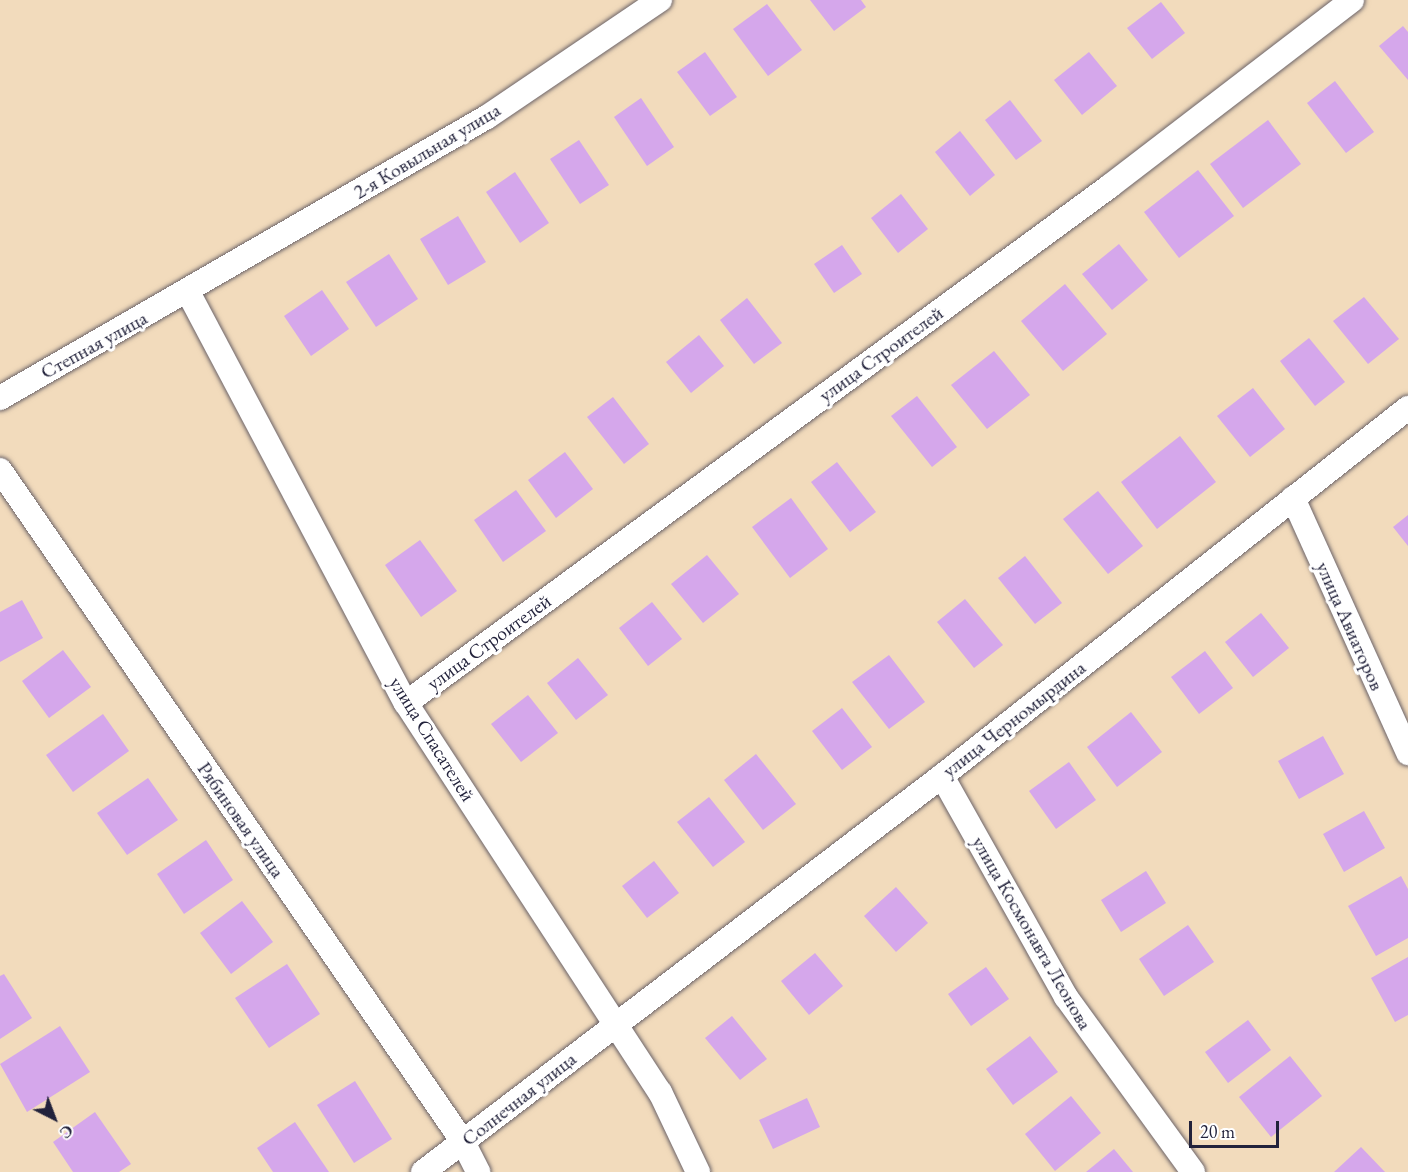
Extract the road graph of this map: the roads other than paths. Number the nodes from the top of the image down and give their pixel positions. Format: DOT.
graph roads {
  1 [pos="660,0"];
  2 [pos="1352,0"];
  3 [pos="189,292"];
  4 [pos="0,398"];
  5 [pos="1408,408"];
  6 [pos="0,470"];
  7 [pos="1293,498"];
  8 [pos="406,703"];
  9 [pos="1408,753"];
  10 [pos="942,776"];
  11 [pos="616,1024"];
  12 [pos="463,1142"];
  13 [pos="423,1172"];
  14 [pos="478,1172"];
  15 [pos="698,1172"];
  16 [pos="1193,1172"];
  1 -- 3 [label="street, 2-я Ковыльная улица"];
  2 -- 8 [label="street, улица Строителей"];
  3 -- 4 [label="street, Степная улица"];
  3 -- 8 [label="street, улица Спасателей"];
  5 -- 7 [label="street, улица Черномырдина"];
  6 -- 12 [label="street, Рябиновая улица"];
  7 -- 9 [label="street, улица Авиаторов"];
  7 -- 10 [label="street, улица Черномырдина"];
  8 -- 11 [label="street, улица Спасателей"];
  10 -- 11 [label="street, улица Черномырдина"];
  10 -- 16 [label="street, улица Космонавта Леонова"];
  11 -- 12 [label="street, Солнечная улица"];
  11 -- 15 [label="street, улица Спасателей"];
  12 -- 13 [label="street, Солнечная улица"];
  12 -- 14 [label="street, Рябиновая улица"];
}
